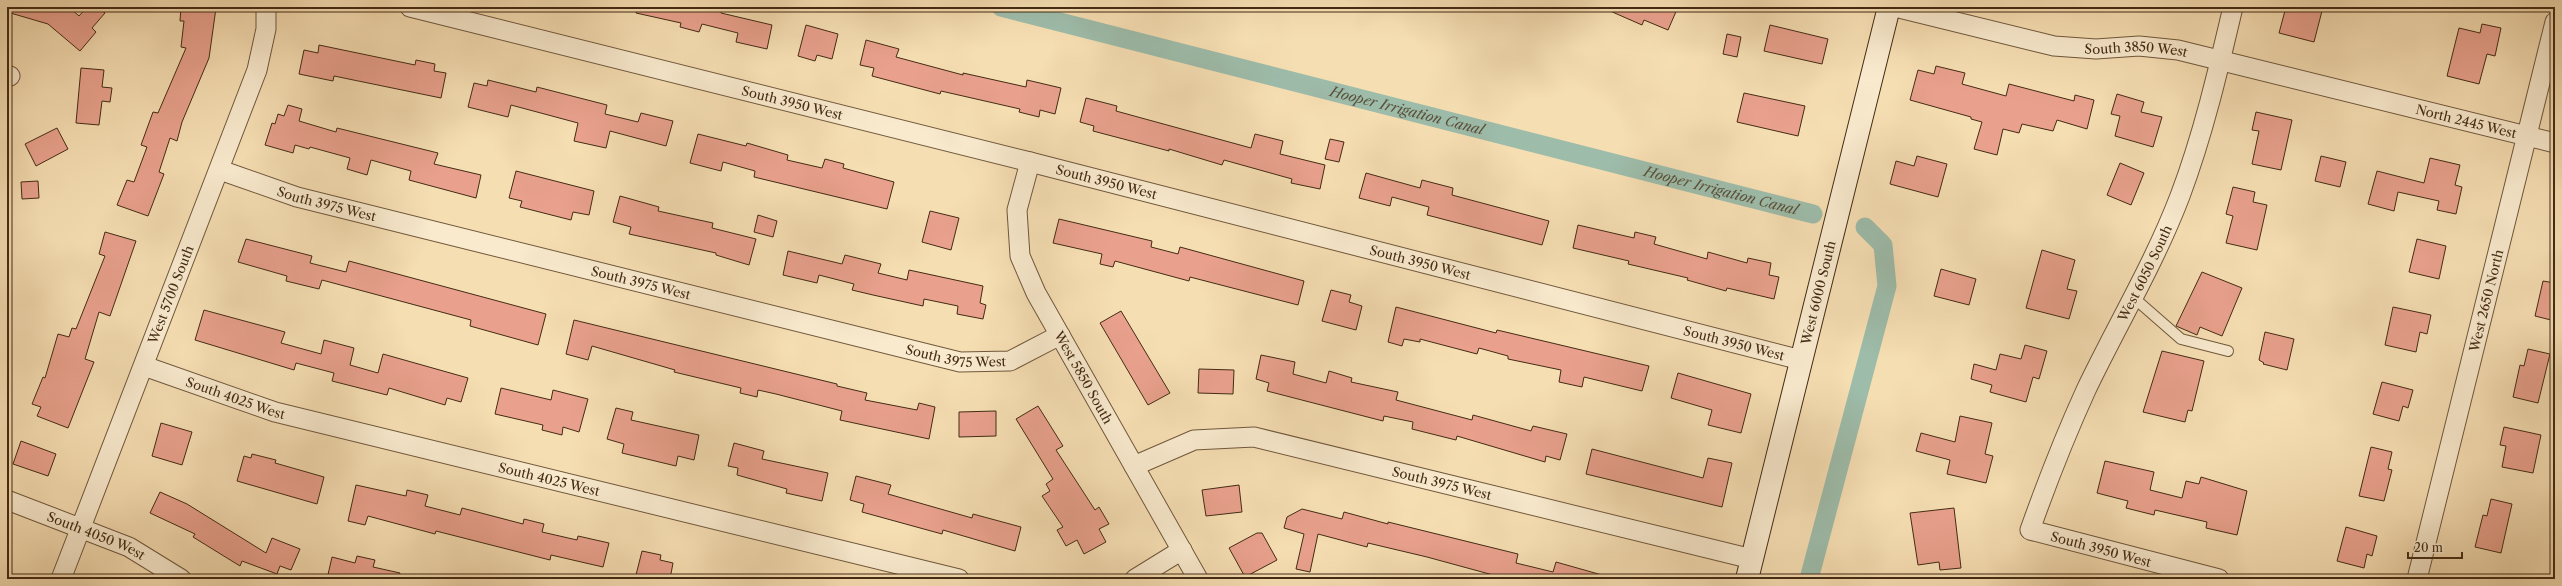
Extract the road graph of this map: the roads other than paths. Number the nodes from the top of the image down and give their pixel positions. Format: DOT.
graph roads {
  1 [pos="266,7"];
  2 [pos="410,7"];
  3 [pos="1889,7"];
  4 [pos="1895,7"];
  5 [pos="2233,7"];
  6 [pos="2555,22"];
  7 [pos="2220,60"];
  8 [pos="2377,98"];
  9 [pos="2527,136"];
  10 [pos="2555,143"];
  11 [pos="1030,162"];
  12 [pos="220,170"];
  13 [pos="2134,298"];
  14 [pos="1060,335"];
  15 [pos="2228,351"];
  16 [pos="1801,360"];
  17 [pos="144,366"];
  18 [pos="1134,466"];
  19 [pos="7,500"];
  20 [pos="81,528"];
  21 [pos="2030,530"];
  22 [pos="1182,550"];
  23 [pos="1749,569"];
  24 [pos="61,579"];
  25 [pos="181,579"];
  26 [pos="959,579"];
  27 [pos="1135,579"];
  28 [pos="1198,579"];
  29 [pos="2219,579"];
  30 [pos="2417,579"];
  1 -- 12 [label="street, West 5700 South"];
  2 -- 11 [label="street, South 3950 West"];
  3 -- 16 [label="street, West 6000 South"];
  4 -- 7 [label="street, South 3850 West"];
  5 -- 7 [label="street, West 6050 South"];
  6 -- 9 [label="street, West 2650 North"];
  7 -- 8 [label="street, South 3850 West"];
  7 -- 13 [label="street, West 6050 South"];
  8 -- 9 [label="street, North 2445 West"];
  9 -- 10 [label="street, North 2445 West"];
  9 -- 30 [label="street, West 2650 North"];
  11 -- 14 [label="street, West 5850 South"];
  11 -- 16 [label="street, South 3950 West"];
  12 -- 14 [label="street, South 3975 West"];
  12 -- 17 [label="street, West 5700 South"];
  13 -- 15 [label="lane"];
  13 -- 21 [label="street, West 6050 South"];
  14 -- 18 [label="street, West 5850 South"];
  16 -- 23 [label="street, West 6000 South"];
  17 -- 20 [label="street, West 5700 South"];
  17 -- 26 [label="street, South 4025 West"];
  18 -- 22 [label="street, West 5850 South"];
  18 -- 23 [label="street, South 3975 West"];
  19 -- 20 [label="street, South 4050 West"];
  20 -- 24 [label="street, West 5700 South"];
  20 -- 25 [label="street, South 4050 West"];
  21 -- 29 [label="street, South 3950 West"];
  22 -- 27 [label="street"];
  22 -- 28 [label="street, West 5850 South"];
}
